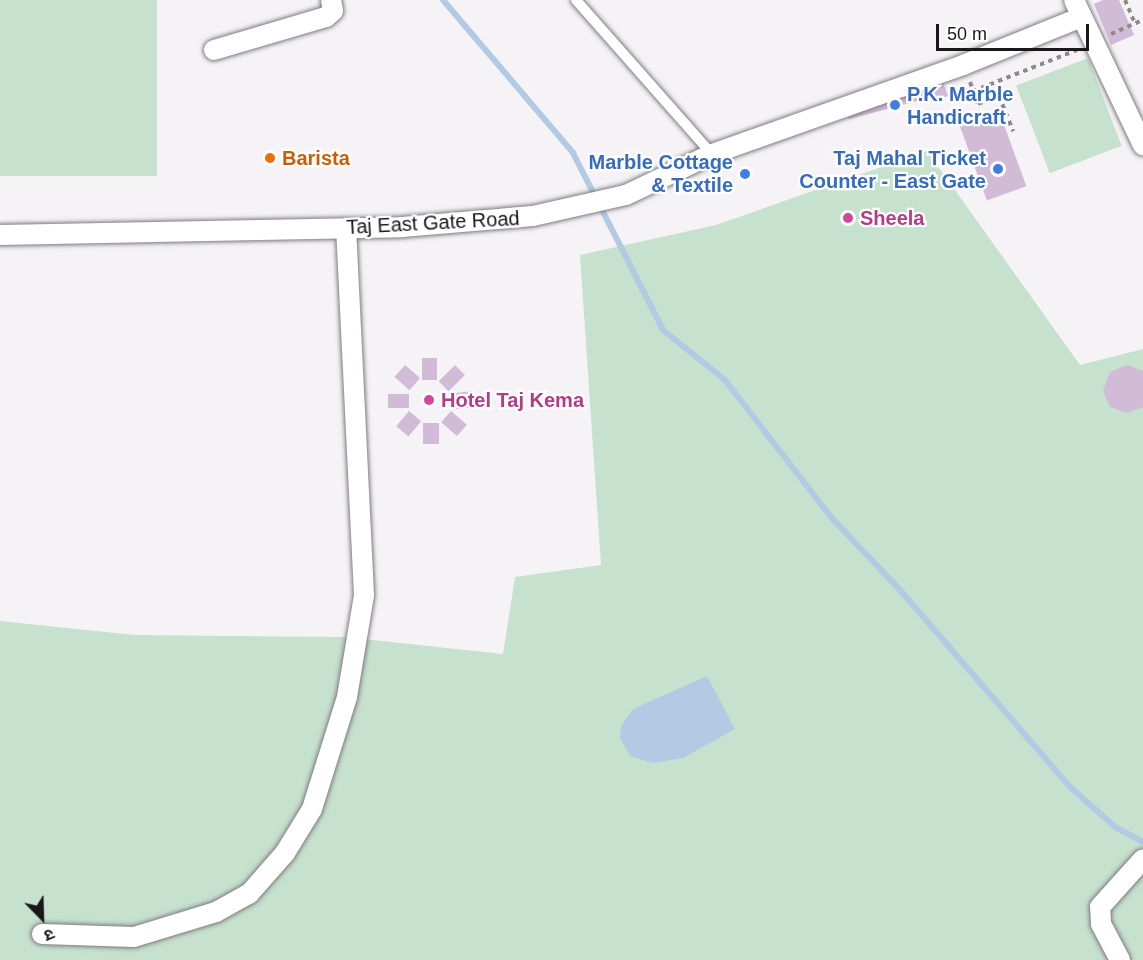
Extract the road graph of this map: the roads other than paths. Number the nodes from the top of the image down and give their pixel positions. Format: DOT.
graph roads {
  1 [pos="331,0"];
  2 [pos="576,0"];
  3 [pos="1078,8"];
  4 [pos="214,50"];
  5 [pos="1143,145"];
  6 [pos="712,154"];
  7 [pos="346,228"];
  8 [pos="0,235"];
  9 [pos="1143,859"];
  10 [pos="42,934"];
  11 [pos="1120,960"];
  1 -- 4 [label="street"];
  2 -- 6 [label="lane"];
  3 -- 5 [label="street"];
  3 -- 6 [label="street, Taj East Gate Road"];
  6 -- 7 [label="street, Taj East Gate Road"];
  7 -- 8 [label="street, Taj East Gate Road"];
  7 -- 10 [label="street"];
  9 -- 11 [label="street"];
}
